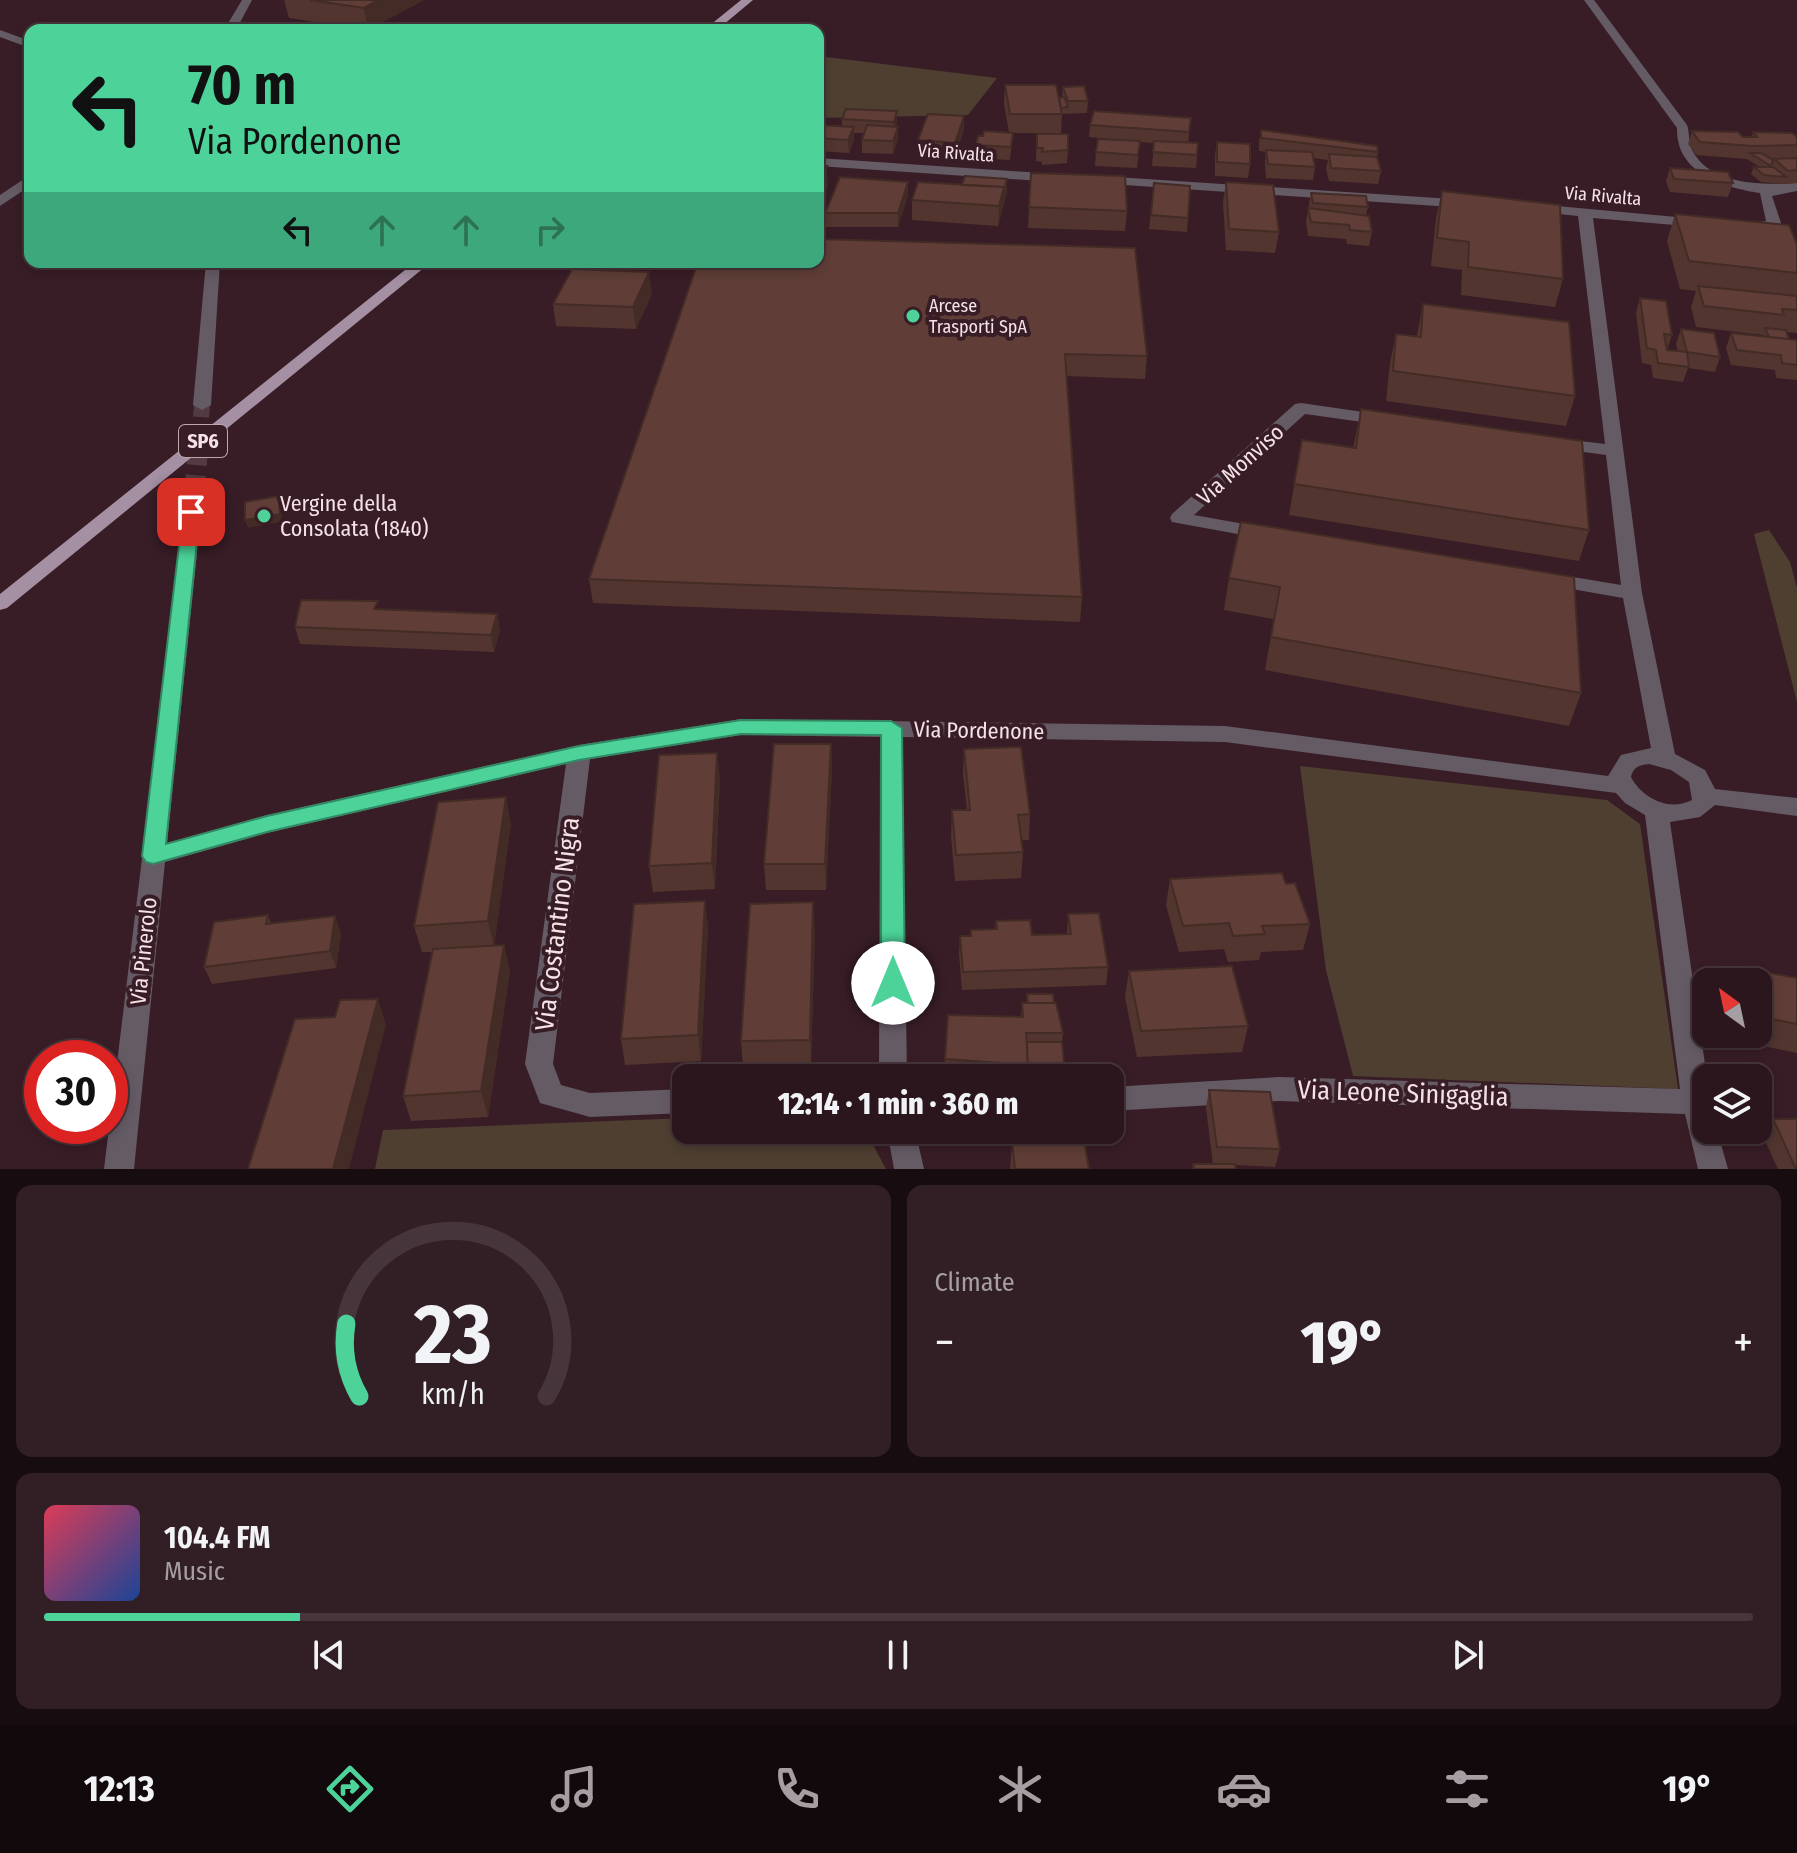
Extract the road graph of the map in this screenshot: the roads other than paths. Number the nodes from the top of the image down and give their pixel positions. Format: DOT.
graph roads {
  1 [pos="247,0"];
  2 [pos="748,0"];
  3 [pos="1589,0"];
  4 [pos="233,24"];
  5 [pos="718,24"];
  6 [pos="0,33"];
  7 [pos="24,43"];
  8 [pos="824,162"];
  9 [pos="1068,178"];
  10 [pos="1084,179"];
  11 [pos="24,184"];
  12 [pos="1797,187"];
  13 [pos="1768,191"];
  14 [pos="0,202"];
  15 [pos="1475,205"];
  16 [pos="1522,208"];
  17 [pos="1585,212"];
  18 [pos="1710,224"];
  19 [pos="1742,228"];
  20 [pos="213,268"];
  21 [pos="417,268"];
  22 [pos="202,405"];
  23 [pos="1410,423"];
  24 [pos="1535,440"];
  25 [pos="1613,450"];
  26 [pos="194,495"];
  27 [pos="1288,536"];
  28 [pos="1523,575"];
  29 [pos="1632,593"];
  30 [pos="0,604"];
  31 [pos="891,728"];
  32 [pos="579,753"];
  33 [pos="1664,758"];
  34 [pos="1623,786"];
  35 [pos="1706,796"];
  36 [pos="1797,807"];
  37 [pos="1656,810"];
  38 [pos="153,856"];
  39 [pos="893,1064"];
  40 [pos="1692,1073"];
  41 [pos="1124,1098"];
  42 [pos="672,1102"];
  43 [pos="1692,1102"];
  44 [pos="904,1144"];
  45 [pos="1707,1144"];
  46 [pos="119,1169"];
  47 [pos="909,1169"];
  48 [pos="1713,1169"];
  1 -- 4 [label="street"];
  2 -- 5 [label="main road"];
  3 -- 13 [label="street"];
  6 -- 7 [label="street"];
  8 -- 9 [label="street, Via Rivalta"];
  10 -- 15 [label="street"];
  11 -- 14 [label="street"];
  12 -- 13 [label="street"];
  13 -- 19 [label="street"];
  16 -- 17 [label="street, Via Rivalta"];
  17 -- 18 [label="street, Via Rivalta"];
  17 -- 25 [label="street"];
  20 -- 22 [label="street"];
  21 -- 30 [label="main road, SP6"];
  23 -- 27 [label="street, Via Monviso"];
  24 -- 25 [label="street"];
  25 -- 29 [label="street"];
  26 -- 38 [label="street, Via Pinerolo"];
  28 -- 29 [label="street"];
  29 -- 33 [label="street"];
  31 -- 32 [label="street, Via Pordenone"];
  31 -- 34 [label="street, Via Pordenone"];
  31 -- 39 [label="street"];
  32 -- 38 [label="street, Via Pordenone"];
  32 -- 42 [label="street, Via Costantino Nigra"];
  33 -- 34 [label="street"];
  33 -- 35 [label="street"];
  34 -- 37 [label="street"];
  35 -- 36 [label="street"];
  35 -- 37 [label="street"];
  37 -- 40 [label="street"];
  38 -- 46 [label="street, Via Pinerolo"];
  41 -- 43 [label="street, Via Leone Sinigaglia"];
  44 -- 47 [label="street"];
  45 -- 48 [label="street"];
}
